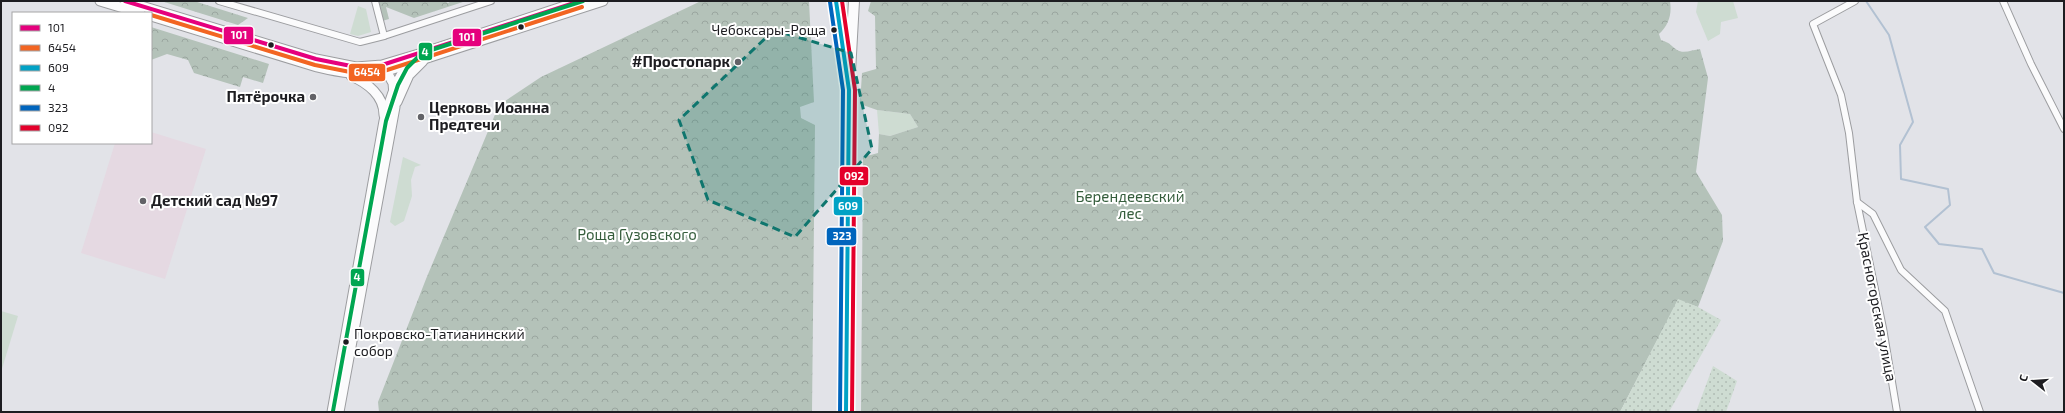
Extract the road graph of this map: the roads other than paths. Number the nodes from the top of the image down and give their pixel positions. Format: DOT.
graph roads {
  1 [pos="100,1"];
  2 [pos="219,1"];
  3 [pos="375,1"];
  4 [pos="491,1"];
  5 [pos="580,1"];
  6 [pos="603,1"];
  7 [pos="836,1"];
  8 [pos="854,1"];
  9 [pos="2003,1"];
  10 [pos="1854,2"];
  11 [pos="122,3"];
  12 [pos="138,12"];
  13 [pos="151,12"];
  14 [pos="152,12"];
  15 [pos="152,16"];
  16 [pos="384,36"];
  17 [pos="286,54"];
  18 [pos="424,56"];
  19 [pos="410,63"];
  20 [pos="384,68"];
  21 [pos="344,73"];
  22 [pos="394,89"];
  23 [pos="849,90"];
  24 [pos="395,107"];
  25 [pos="384,121"];
  26 [pos="2064,129"];
  27 [pos="385,137"];
  28 [pos="1857,202"];
  29 [pos="343,368"];
  30 [pos="332,412"];
  31 [pos="339,412"];
  32 [pos="846,412"];
  33 [pos="1897,412"];
  34 [pos="1980,412"];
  1 -- 11 [label="main road"];
  2 -- 16 [label="street"];
  3 -- 16 [label="street"];
  4 -- 16 [label="street"];
  5 -- 18 [label="main road"];
  6 -- 18 [label="main road"];
  7 -- 23 [label="main road"];
  8 -- 23 [label="main road"];
  9 -- 26 [label="street"];
  10 -- 28 [label="street, Красногорская улица"];
  11 -- 12 [label="main road"];
  11 -- 13 [label="main road"];
  14 -- 17 [label="main road"];
  15 -- 17 [label="main road"];
  17 -- 20 [label="main road"];
  17 -- 21 [label="main road"];
  18 -- 19 [label="main road"];
  18 -- 20 [label="main road"];
  18 -- 24 [label="main road"];
  19 -- 20 [label="main road"];
  19 -- 22 [label="main road"];
  20 -- 21 [label="main road"];
  20 -- 22 [label="main road"];
  21 -- 25 [label="main road"];
  22 -- 24 [label="main road"];
  22 -- 25 [label="main road"];
  23 -- 32 [label="main road"];
  24 -- 27 [label="main road"];
  25 -- 27 [label="main road"];
  27 -- 29 [label="main road"];
  28 -- 33 [label="street, Красногорская улица"];
  28 -- 34 [label="street, Красногорская улица"];
  29 -- 30 [label="main road"];
  29 -- 31 [label="main road"];
}
